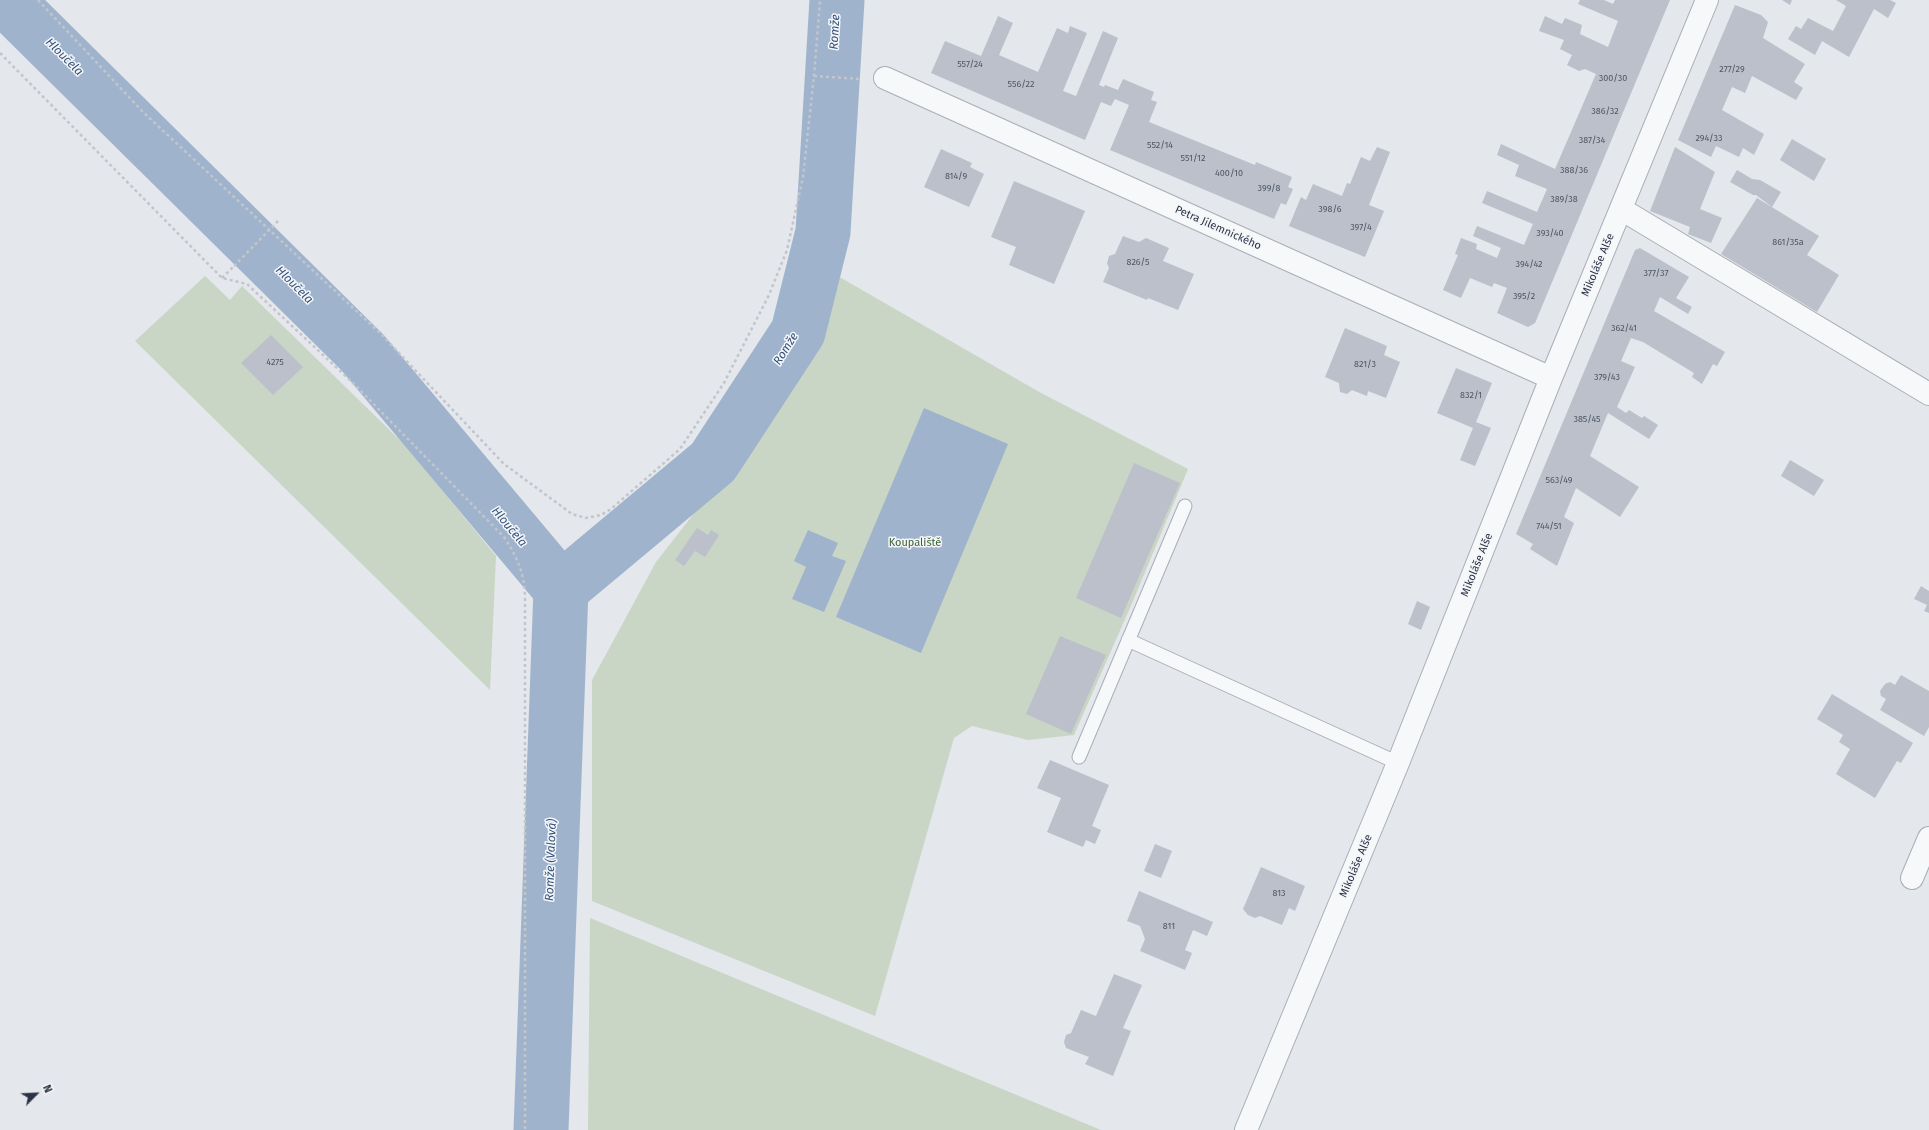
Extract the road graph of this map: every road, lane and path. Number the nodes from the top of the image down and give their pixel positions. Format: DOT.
graph roads {
  1 [pos="38,0"];
  2 [pos="820,0"];
  3 [pos="1707,0"];
  4 [pos="0,53"];
  5 [pos="814,76"];
  6 [pos="885,78"];
  7 [pos="862,80"];
  8 [pos="1621,209"];
  9 [pos="279,220"];
  10 [pos="269,230"];
  11 [pos="222,278"];
  12 [pos="1551,378"];
  13 [pos="1929,394"];
  14 [pos="1185,506"];
  15 [pos="1128,640"];
  16 [pos="1079,757"];
  17 [pos="1398,763"];
  18 [pos="1929,838"];
  19 [pos="1912,878"];
  20 [pos="524,1130"];
  21 [pos="1246,1130"];
  1 -- 10 [label="path"];
  2 -- 5 [label="path"];
  3 -- 8 [label="street, Mikoláše Alše"];
  4 -- 11 [label="path"];
  5 -- 7 [label="path"];
  5 -- 10 [label="path"];
  6 -- 12 [label="street, Petra Jilemnického"];
  8 -- 12 [label="street, Mikoláše Alše"];
  8 -- 13 [label="street"];
  9 -- 10 [label="path, bridge"];
  10 -- 11 [label="path, bridge"];
  11 -- 20 [label="path"];
  12 -- 17 [label="street, Mikoláše Alše"];
  14 -- 15 [label="lane"];
  15 -- 16 [label="lane"];
  15 -- 17 [label="lane"];
  17 -- 21 [label="street, Mikoláše Alše"];
  18 -- 19 [label="street"];
}
